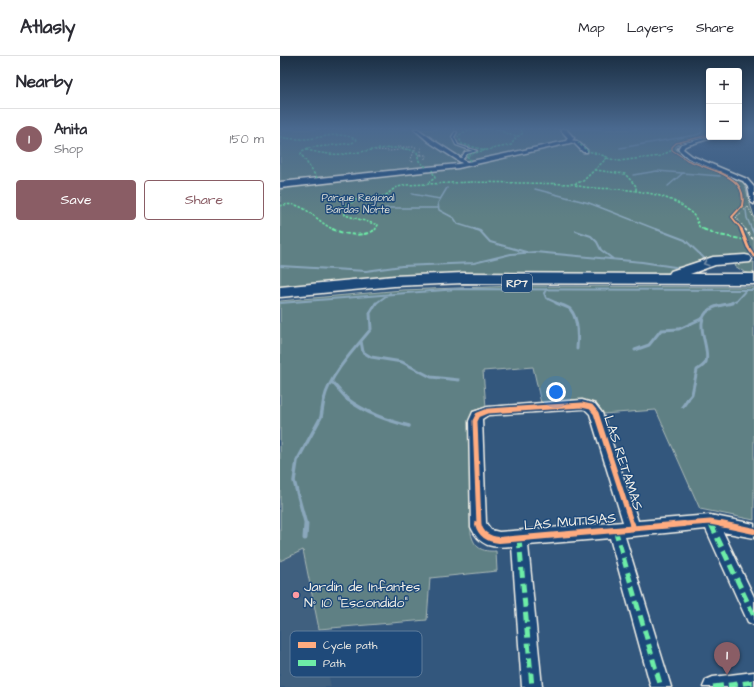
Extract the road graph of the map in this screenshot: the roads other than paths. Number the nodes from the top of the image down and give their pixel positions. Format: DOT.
graph roads {
  1 [pos="458,158"];
  2 [pos="465,158"];
  3 [pos="481,158"];
  4 [pos="693,158"];
  5 [pos="464,162"];
  6 [pos="280,185"];
  7 [pos="754,202"];
  8 [pos="749,260"];
  9 [pos="630,278"];
  10 [pos="754,278"];
  11 [pos="754,284"];
  12 [pos="280,292"];
  13 [pos="280,297"];
  14 [pos="710,522"];
  15 [pos="633,528"];
  16 [pos="615,529"];
  17 [pos="754,531"];
  18 [pos="484,536"];
  19 [pos="519,538"];
  20 [pos="754,616"];
  21 [pos="754,682"];
  22 [pos="532,687"];
  23 [pos="661,687"];
  24 [pos="713,687"];
  1 -- 5 [label="street"];
  2 -- 5 [label="lane"];
  3 -- 5 [label="main road"];
  4 -- 7 [label="street"];
  5 -- 6 [label="main road"];
  8 -- 9 [label="highway, one-way"];
  8 -- 10 [label="highway"];
  9 -- 10 [label="highway, RP7"];
  9 -- 12 [label="highway, RP7"];
  11 -- 13 [label="highway, RP7"];
  14 -- 15 [label="street, LAS MUTISIAS"];
  14 -- 17 [label="street, LAS MUTISIAS"];
  14 -- 20 [label="street"];
  15 -- 16 [label="street, LAS MUTISIAS"];
  15 -- 18 [label="street, LAS RETAMAS"];
  16 -- 19 [label="street, LAS MUTISIAS"];
  16 -- 23 [label="street"];
  18 -- 19 [label="street, LAS MUTISIAS"];
  19 -- 22 [label="street"];
  21 -- 24 [label="street"];
}
